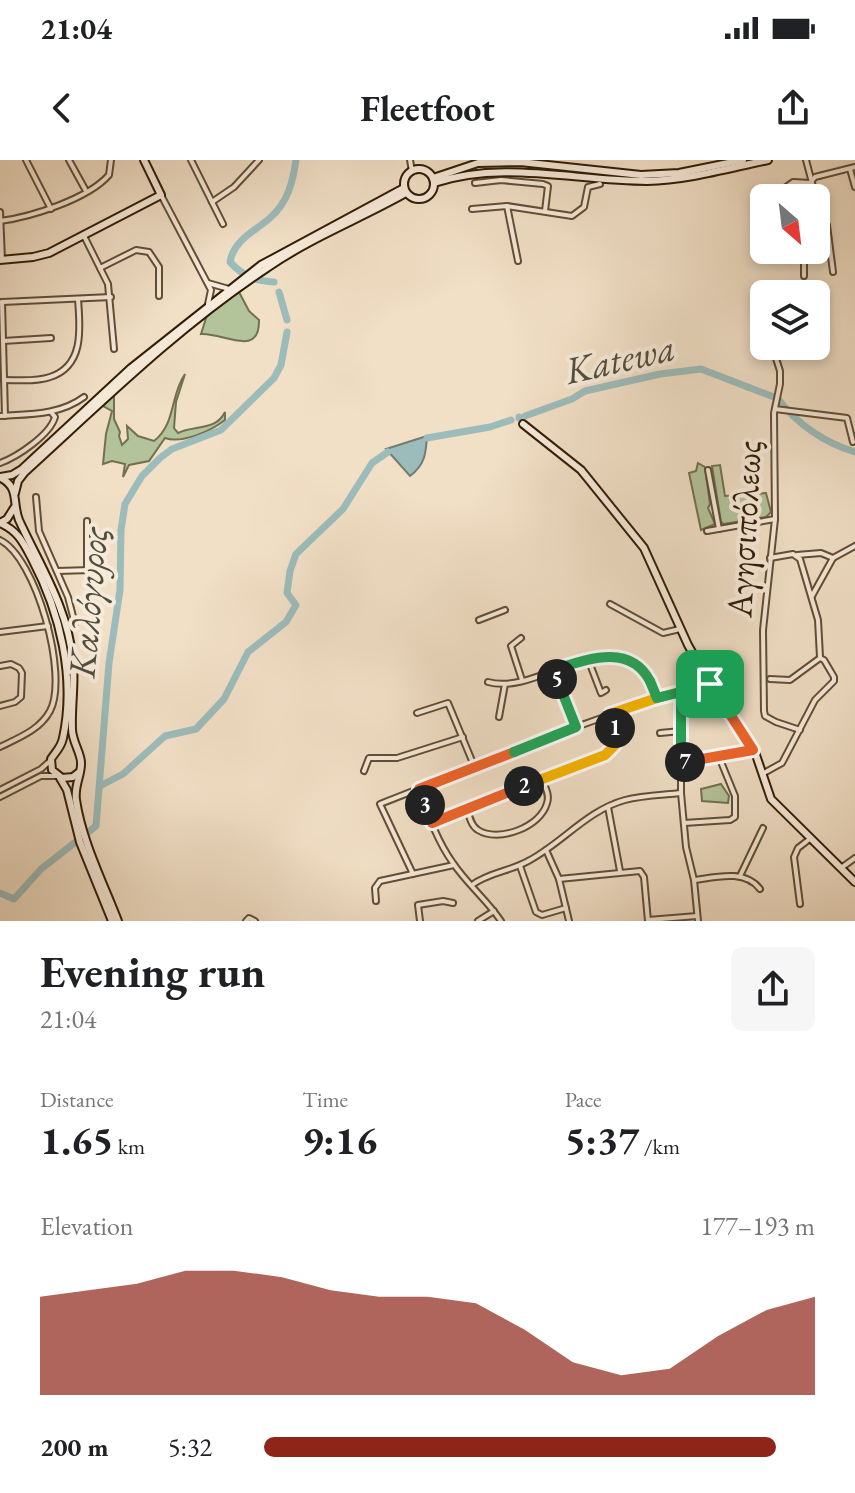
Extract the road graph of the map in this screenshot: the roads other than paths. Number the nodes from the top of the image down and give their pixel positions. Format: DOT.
graph roads {
  1 [pos="26,160"];
  2 [pos="69,160"];
  3 [pos="111,160"];
  4 [pos="144,160"];
  5 [pos="191,160"];
  6 [pos="259,160"];
  7 [pos="410,160"];
  8 [pos="743,160"];
  9 [pos="768,160"];
  10 [pos="806,160"];
  11 [pos="495,161"];
  12 [pos="853,168"];
  13 [pos="412,171"];
  14 [pos="812,180"];
  15 [pos="433,181"];
  16 [pos="475,183"];
  17 [pos="600,184"];
  18 [pos="790,184"];
  19 [pos="813,184"];
  20 [pos="855,187"];
  21 [pos="86,191"];
  22 [pos="405,191"];
  23 [pos="161,195"];
  24 [pos="212,202"];
  25 [pos="507,206"];
  26 [pos="51,209"];
  27 [pos="472,209"];
  28 [pos="545,211"];
  29 [pos="0,212"];
  30 [pos="0,221"];
  31 [pos="223,224"];
  32 [pos="84,236"];
  33 [pos="830,254"];
  34 [pos="1,260"];
  35 [pos="518,261"];
  36 [pos="804,264"];
  37 [pos="100,268"];
  38 [pos="833,272"];
  39 [pos="804,276"];
  40 [pos="208,283"];
  41 [pos="232,290"];
  42 [pos="159,296"];
  43 [pos="111,297"];
  44 [pos="78,299"];
  45 [pos="1,302"];
  46 [pos="208,304"];
  47 [pos="51,338"];
  48 [pos="3,341"];
  49 [pos="114,349"];
  50 [pos="776,360"];
  51 [pos="4,380"];
  52 [pos="84,397"];
  53 [pos="775,410"];
  54 [pos="51,412"];
  55 [pos="3,416"];
  56 [pos="523,424"];
  57 [pos="853,442"];
  58 [pos="0,463"];
  59 [pos="24,470"];
  60 [pos="708,470"];
  61 [pos="0,477"];
  62 [pos="15,493"];
  63 [pos="36,497"];
  64 [pos="15,505"];
  65 [pos="775,519"];
  66 [pos="87,521"];
  67 [pos="0,523"];
  68 [pos="719,529"];
  69 [pos="707,531"];
  70 [pos="0,540"];
  71 [pos="855,546"];
  72 [pos="797,555"];
  73 [pos="770,558"];
  74 [pos="833,558"];
  75 [pos="57,571"];
  76 [pos="812,596"];
  77 [pos="610,604"];
  78 [pos="505,610"];
  79 [pos="479,620"];
  80 [pos="75,624"];
  81 [pos="48,626"];
  82 [pos="680,629"];
  83 [pos="0,632"];
  84 [pos="521,638"];
  85 [pos="820,658"];
  86 [pos="588,659"];
  87 [pos="0,666"];
  88 [pos="553,670"];
  89 [pos="770,679"];
  90 [pos="522,680"];
  91 [pos="488,682"];
  92 [pos="505,684"];
  93 [pos="710,684"];
  94 [pos="606,690"];
  95 [pos="681,692"];
  96 [pos="657,698"];
  97 [pos="0,706"];
  98 [pos="417,713"];
  99 [pos="610,714"];
  100 [pos="499,717"];
  101 [pos="576,727"];
  102 [pos="800,730"];
  103 [pos="681,731"];
  104 [pos="660,733"];
  105 [pos="463,737"];
  106 [pos="0,747"];
  107 [pos="59,750"];
  108 [pos="753,750"];
  109 [pos="75,751"];
  110 [pos="719,757"];
  111 [pos="51,759"];
  112 [pos="681,762"];
  113 [pos="475,768"];
  114 [pos="364,771"];
  115 [pos="78,773"];
  116 [pos="762,774"];
  117 [pos="58,776"];
  118 [pos="542,779"];
  119 [pos="419,789"];
  120 [pos="0,790"];
  121 [pos="681,793"];
  122 [pos="0,797"];
  123 [pos="608,807"];
  124 [pos="467,808"];
  125 [pos="432,823"];
  126 [pos="684,823"];
  127 [pos="763,828"];
  128 [pos="82,837"];
  129 [pos="811,838"];
  130 [pos="546,850"];
  131 [pos="855,858"];
  132 [pos="454,865"];
  133 [pos="520,866"];
  134 [pos="841,868"];
  135 [pos="620,871"];
  136 [pos="413,874"];
  137 [pos="740,876"];
  138 [pos="559,879"];
  139 [pos="694,880"];
  140 [pos="855,882"];
  141 [pos="472,885"];
  142 [pos="760,889"];
  143 [pos="376,901"];
  144 [pos="453,903"];
  145 [pos="800,904"];
  146 [pos="566,908"];
  147 [pos="494,911"];
  148 [pos="698,918"];
  149 [pos="669,920"];
  150 [pos="112,921"];
  151 [pos="118,921"];
  152 [pos="246,921"];
  153 [pos="255,921"];
  154 [pos="420,921"];
  155 [pos="478,921"];
  156 [pos="501,921"];
  157 [pos="569,921"];
  158 [pos="648,921"];
  1 -- 26 [label="street"];
  2 -- 21 [label="street"];
  3 -- 21 [label="street"];
  4 -- 23 [label="main road"];
  5 -- 24 [label="street"];
  6 -- 24 [label="street"];
  7 -- 13 [label="street"];
  8 -- 11 [label="main road"];
  9 -- 15 [label="main road"];
  10 -- 14 [label="street"];
  11 -- 15 [label="main road"];
  12 -- 14 [label="street"];
  12 -- 20 [label="street"];
  13 -- 15 [label="main road"];
  13 -- 22 [label="main road"];
  14 -- 18 [label="street"];
  14 -- 19 [label="street"];
  15 -- 22 [label="main road"];
  16 -- 28 [label="street"];
  17 -- 28 [label="street"];
  21 -- 26 [label="street"];
  22 -- 41 [label="main road"];
  23 -- 32 [label="main road"];
  23 -- 40 [label="street"];
  24 -- 31 [label="street"];
  25 -- 27 [label="street"];
  25 -- 28 [label="street"];
  25 -- 35 [label="street"];
  26 -- 30 [label="street"];
  29 -- 30 [label="street"];
  30 -- 34 [label="street"];
  32 -- 34 [label="main road"];
  32 -- 37 [label="street"];
  33 -- 38 [label="street"];
  36 -- 39 [label="street"];
  37 -- 42 [label="street"];
  37 -- 43 [label="street"];
  40 -- 41 [label="street"];
  40 -- 46 [label="street"];
  41 -- 46 [label="main road"];
  41 -- 59 [label="main road"];
  43 -- 44 [label="street"];
  43 -- 49 [label="street"];
  44 -- 45 [label="street"];
  44 -- 51 [label="street"];
  45 -- 48 [label="street"];
  46 -- 59 [label="main road"];
  47 -- 48 [label="street"];
  48 -- 51 [label="street"];
  50 -- 53 [label="street, Αγησιπόλεως"];
  51 -- 55 [label="street"];
  52 -- 54 [label="street"];
  53 -- 57 [label="street"];
  53 -- 65 [label="street, Αγησιπόλεως"];
  54 -- 55 [label="street"];
  54 -- 58 [label="street"];
  56 -- 82 [label="main road"];
  59 -- 61 [label="main road"];
  59 -- 62 [label="main road"];
  60 -- 68 [label="street"];
  61 -- 62 [label="main road"];
  62 -- 64 [label="main road"];
  63 -- 75 [label="street"];
  64 -- 67 [label="main road"];
  64 -- 109 [label="main road"];
  65 -- 68 [label="street"];
  65 -- 73 [label="street, Αγησιπόλεως"];
  66 -- 75 [label="street"];
  67 -- 107 [label="main road"];
  68 -- 69 [label="street"];
  70 -- 81 [label="street"];
  71 -- 74 [label="street"];
  72 -- 73 [label="street"];
  72 -- 74 [label="street"];
  72 -- 76 [label="street"];
  73 -- 102 [label="street, Αγησιπόλεως"];
  74 -- 76 [label="street"];
  75 -- 80 [label="street"];
  76 -- 85 [label="street"];
  77 -- 82 [label="street"];
  78 -- 79 [label="street"];
  81 -- 83 [label="street"];
  81 -- 106 [label="street"];
  82 -- 93 [label="main road"];
  84 -- 90 [label="street"];
  85 -- 89 [label="street"];
  85 -- 102 [label="street"];
  86 -- 88 [label="street"];
  86 -- 94 [label="street"];
  86 -- 96 [label="street"];
  87 -- 97 [label="street"];
  88 -- 90 [label="street"];
  88 -- 101 [label="street"];
  90 -- 92 [label="street"];
  91 -- 92 [label="street"];
  92 -- 100 [label="street"];
  93 -- 95 [label="street"];
  93 -- 108 [label="main road"];
  95 -- 96 [label="street"];
  95 -- 103 [label="street"];
  96 -- 99 [label="street"];
  98 -- 105 [label="street"];
  99 -- 101 [label="street"];
  99 -- 118 [label="street"];
  101 -- 113 [label="street"];
  102 -- 116 [label="street"];
  103 -- 104 [label="street"];
  103 -- 112 [label="street"];
  105 -- 113 [label="street"];
  105 -- 114 [label="street"];
  107 -- 109 [label="main road"];
  107 -- 111 [label="main road"];
  108 -- 110 [label="street"];
  108 -- 116 [label="main road"];
  109 -- 115 [label="main road"];
  110 -- 112 [label="street"];
  110 -- 126 [label="street"];
  111 -- 117 [label="main road"];
  111 -- 120 [label="street"];
  112 -- 121 [label="street"];
  113 -- 119 [label="street"];
  115 -- 117 [label="main road"];
  115 -- 128 [label="main road"];
  116 -- 129 [label="main road"];
  117 -- 122 [label="street"];
  117 -- 128 [label="main road"];
  118 -- 124 [label="street"];
  118 -- 124 [label="street"];
  119 -- 125 [label="street"];
  119 -- 136 [label="street"];
  121 -- 123 [label="street"];
  121 -- 126 [label="street"];
  123 -- 130 [label="street"];
  123 -- 135 [label="street"];
  124 -- 125 [label="street"];
  125 -- 132 [label="street"];
  126 -- 139 [label="street"];
  127 -- 137 [label="street"];
  128 -- 150 [label="main road"];
  128 -- 151 [label="main road"];
  129 -- 134 [label="main road"];
  129 -- 145 [label="street"];
  130 -- 133 [label="street"];
  130 -- 138 [label="street"];
  131 -- 134 [label="street"];
  132 -- 136 [label="street"];
  132 -- 141 [label="street"];
  133 -- 141 [label="street"];
  133 -- 146 [label="street"];
  134 -- 140 [label="main road"];
  135 -- 138 [label="street"];
  135 -- 158 [label="street"];
  136 -- 143 [label="street"];
  137 -- 139 [label="street"];
  137 -- 142 [label="street"];
  138 -- 146 [label="street"];
  139 -- 148 [label="street"];
  141 -- 147 [label="street"];
  144 -- 154 [label="street"];
  146 -- 157 [label="street"];
  147 -- 155 [label="street"];
  147 -- 156 [label="street"];
  148 -- 149 [label="street"];
  149 -- 158 [label="street"];
  152 -- 153 [label="street"];
}
